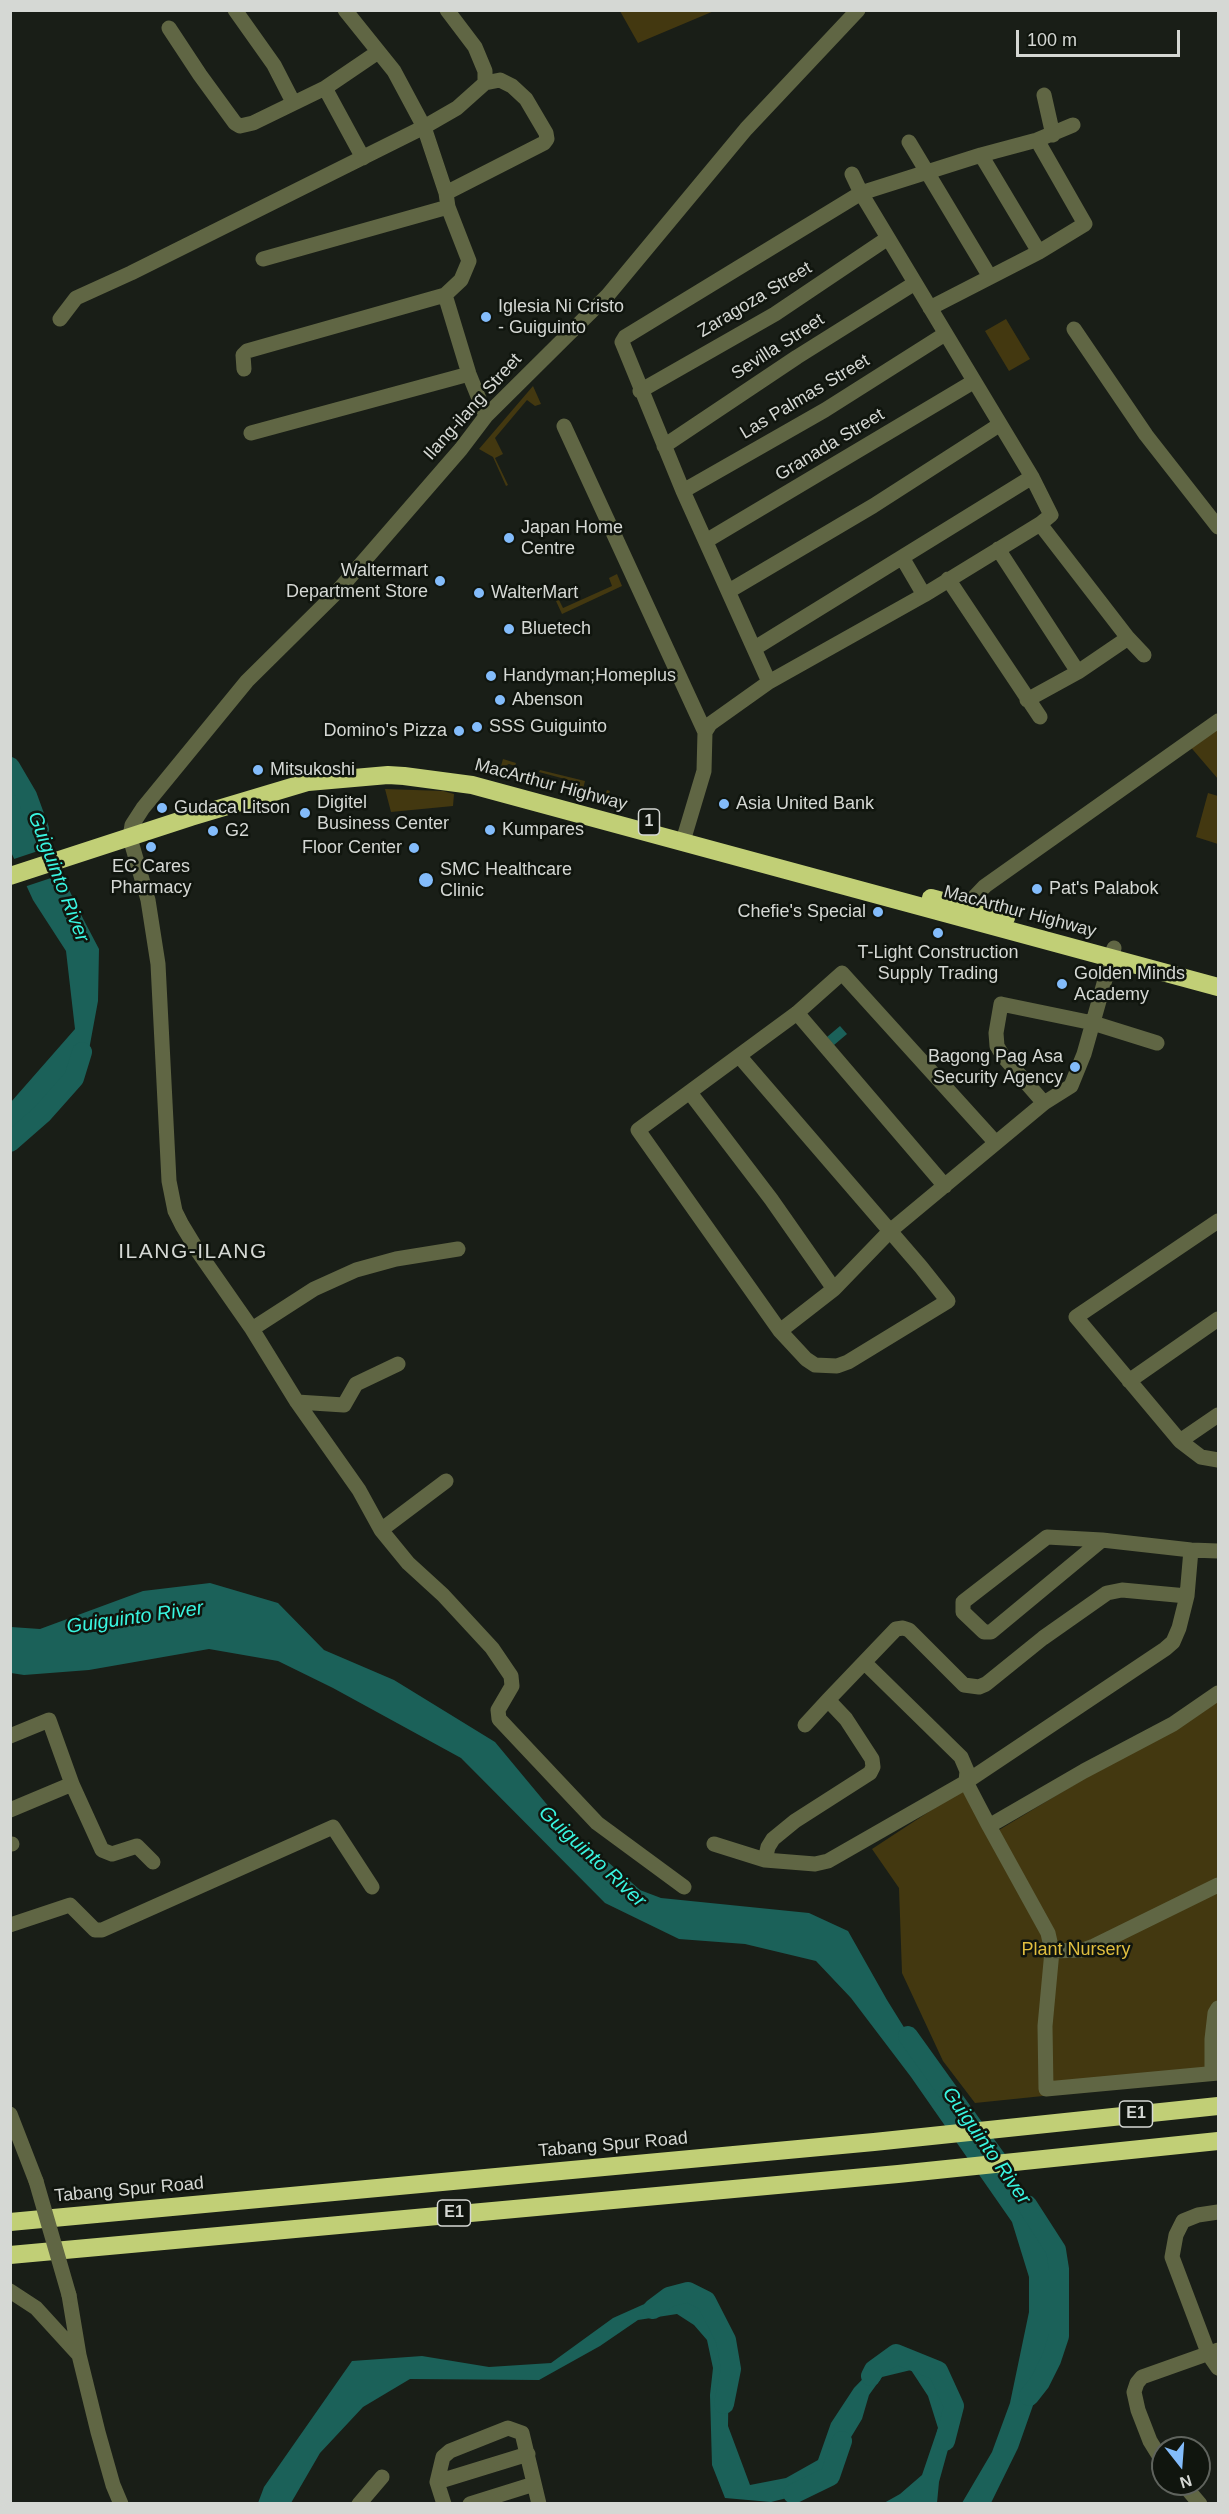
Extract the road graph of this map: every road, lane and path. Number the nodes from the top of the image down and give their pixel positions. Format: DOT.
graph roads {
  1 [pos="235,10"];
  2 [pos="345,10"];
  3 [pos="447,10"];
  4 [pos="858,10"];
  5 [pos="168,28"];
  6 [pos="378,52"];
  7 [pos="485,83"];
  8 [pos="325,88"];
  9 [pos="1044,96"];
  10 [pos="293,102"];
  11 [pos="1073,125"];
  12 [pos="424,127"];
  13 [pos="1053,135"];
  14 [pos="1037,140"];
  15 [pos="909,142"];
  16 [pos="981,155"];
  17 [pos="363,158"];
  18 [pos="927,172"];
  19 [pos="852,174"];
  20 [pos="861,193"];
  21 [pos="447,200"];
  22 [pos="888,238"];
  23 [pos="1038,252"];
  24 [pos="263,259"];
  25 [pos="990,277"];
  26 [pos="915,283"];
  27 [pos="445,295"];
  28 [pos="930,308"];
  29 [pos="60,319"];
  30 [pos="1074,329"];
  31 [pos="945,334"];
  32 [pos="244,369"];
  33 [pos="469,375"];
  34 [pos="973,381"];
  35 [pos="640,391"];
  36 [pos="486,416"];
  37 [pos="999,425"];
  38 [pos="564,426"];
  39 [pos="250,433"];
  40 [pos="664,446"];
  41 [pos="1032,477"];
  42 [pos="683,491"];
  43 [pos="1040,524"];
  44 [pos="1218,527"];
  45 [pos="706,541"];
  46 [pos="998,549"];
  47 [pos="903,559"];
  48 [pos="948,579"];
  49 [pos="729,591"];
  50 [pos="924,595"];
  51 [pos="1128,638"];
  52 [pos="755,648"];
  53 [pos="1144,655"];
  54 [pos="1078,672"];
  55 [pos="770,682"];
  56 [pos="1027,700"];
  57 [pos="1040,717"];
  58 [pos="1218,721"];
  59 [pos="705,732"];
  60 [pos="131,832"];
  61 [pos="684,837"];
  62 [pos="78,848"];
  63 [pos="10,865"];
  64 [pos="10,876"];
  65 [pos="964,912"];
  66 [pos="1113,953"];
  67 [pos="1218,976"];
  68 [pos="1218,987"];
  69 [pos="797,1013"];
  70 [pos="1093,1023"];
  71 [pos="1157,1043"];
  72 [pos="740,1058"];
  73 [pos="691,1094"];
  74 [pos="1044,1103"];
  75 [pos="996,1143"];
  76 [pos="945,1186"];
  77 [pos="1218,1221"];
  78 [pos="890,1231"];
  79 [pos="458,1249"];
  80 [pos="834,1289"];
  81 [pos="1218,1319"];
  82 [pos="252,1329"];
  83 [pos="780,1331"];
  84 [pos="398,1364"];
  85 [pos="1129,1381"];
  86 [pos="297,1402"];
  87 [pos="1218,1415"];
  88 [pos="1180,1441"];
  89 [pos="1218,1460"];
  90 [pos="446,1480"];
  91 [pos="381,1530"];
  92 [pos="1102,1540"];
  93 [pos="1191,1550"];
  94 [pos="1218,1551"];
  95 [pos="1187,1596"];
  96 [pos="865,1663"];
  97 [pos="1218,1693"];
  98 [pos="828,1700"];
  99 [pos="805,1725"];
  100 [pos="10,1736"];
  101 [pos="966,1782"];
  102 [pos="72,1784"];
  103 [pos="10,1810"];
  104 [pos="988,1826"];
  105 [pos="714,1844"];
  106 [pos="765,1860"];
  107 [pos="153,1862"];
  108 [pos="1218,1884"];
  109 [pos="372,1887"];
  110 [pos="684,1887"];
  111 [pos="10,1925"];
  112 [pos="1052,1951"];
  113 [pos="1218,2008"];
  114 [pos="1215,2073"];
  115 [pos="1218,2106"];
  116 [pos="10,2114"];
  117 [pos="1218,2141"];
  118 [pos="1218,2212"];
  119 [pos="10,2222"];
  120 [pos="10,2255"];
  121 [pos="10,2291"];
  122 [pos="1214,2353"];
  123 [pos="79,2355"];
  124 [pos="1218,2368"];
  125 [pos="1151,2442"];
  126 [pos="528,2454"];
  127 [pos="382,2477"];
  128 [pos="437,2482"];
  129 [pos="534,2484"];
  130 [pos="121,2504"];
  131 [pos="359,2504"];
  132 [pos="444,2504"];
  133 [pos="470,2504"];
  134 [pos="539,2504"];
  1 -- 10 [label="street"];
  2 -- 6 [label="street"];
  3 -- 7 [label="street"];
  4 -- 36 [label="street, Ilang-ilang Street"];
  5 -- 10 [label="street"];
  6 -- 8 [label="street"];
  6 -- 12 [label="street"];
  7 -- 12 [label="street"];
  7 -- 21 [label="street"];
  8 -- 10 [label="street"];
  8 -- 17 [label="street"];
  9 -- 13 [label="street"];
  11 -- 13 [label="street"];
  12 -- 17 [label="street"];
  12 -- 21 [label="street"];
  13 -- 14 [label="street"];
  14 -- 16 [label="street"];
  14 -- 23 [label="street"];
  15 -- 18 [label="street"];
  16 -- 18 [label="street"];
  16 -- 23 [label="street"];
  17 -- 29 [label="street"];
  18 -- 20 [label="street"];
  18 -- 25 [label="street"];
  19 -- 20 [label="street"];
  20 -- 22 [label="street"];
  20 -- 35 [label="street"];
  21 -- 24 [label="street"];
  21 -- 27 [label="street"];
  22 -- 26 [label="street"];
  22 -- 35 [label="street, Zaragoza Street"];
  23 -- 25 [label="street"];
  25 -- 28 [label="street"];
  26 -- 28 [label="street"];
  26 -- 40 [label="street, Sevilla Street"];
  27 -- 32 [label="street"];
  27 -- 33 [label="street"];
  28 -- 31 [label="street"];
  30 -- 44 [label="street"];
  31 -- 34 [label="street"];
  31 -- 42 [label="street, Las Palmas Street"];
  33 -- 36 [label="street"];
  33 -- 39 [label="street"];
  34 -- 37 [label="street"];
  34 -- 45 [label="street, Granada Street"];
  35 -- 40 [label="street"];
  36 -- 60 [label="street, Ilang-ilang Street"];
  37 -- 41 [label="street"];
  37 -- 49 [label="street"];
  38 -- 59 [label="street"];
  40 -- 42 [label="street"];
  41 -- 43 [label="street"];
  41 -- 47 [label="street"];
  42 -- 45 [label="street"];
  43 -- 46 [label="street"];
  43 -- 51 [label="street"];
  45 -- 49 [label="street"];
  46 -- 48 [label="street"];
  46 -- 54 [label="street"];
  47 -- 50 [label="street"];
  47 -- 52 [label="street"];
  48 -- 50 [label="street"];
  48 -- 56 [label="street"];
  49 -- 52 [label="street"];
  50 -- 55 [label="street"];
  51 -- 53 [label="street"];
  51 -- 54 [label="street"];
  52 -- 55 [label="street"];
  54 -- 56 [label="street"];
  55 -- 59 [label="street"];
  56 -- 57 [label="street"];
  58 -- 65 [label="street"];
  59 -- 61 [label="street"];
  60 -- 61 [label="highway, MacArthur Highway / 1"];
  60 -- 62 [label="highway, MacArthur Highway / 1"];
  60 -- 82 [label="street"];
  61 -- 65 [label="highway, MacArthur Highway / 1"];
  62 -- 63 [label="highway, MacArthur Highway / 1"];
  62 -- 64 [label="highway, MacArthur Highway / 1"];
  65 -- 66 [label="highway, MacArthur Highway / 1"];
  66 -- 67 [label="highway, MacArthur Highway / 1"];
  66 -- 68 [label="highway, MacArthur Highway / 1"];
  66 -- 70 [label="street"];
  69 -- 72 [label="street"];
  69 -- 75 [label="street"];
  69 -- 76 [label="street"];
  70 -- 71 [label="street"];
  70 -- 74 [label="street"];
  70 -- 74 [label="street"];
  72 -- 73 [label="street"];
  72 -- 78 [label="street"];
  73 -- 80 [label="street"];
  73 -- 83 [label="street"];
  74 -- 75 [label="street"];
  75 -- 76 [label="street"];
  76 -- 78 [label="street"];
  77 -- 85 [label="street"];
  78 -- 80 [label="street"];
  78 -- 83 [label="street"];
  79 -- 82 [label="street"];
  80 -- 83 [label="street"];
  81 -- 85 [label="street"];
  82 -- 86 [label="street"];
  84 -- 86 [label="street"];
  85 -- 88 [label="street"];
  86 -- 91 [label="street"];
  87 -- 88 [label="street"];
  88 -- 89 [label="street"];
  90 -- 91 [label="street"];
  91 -- 110 [label="street"];
  92 -- 92 [label="street"];
  92 -- 93 [label="street"];
  93 -- 94 [label="street"];
  93 -- 95 [label="street"];
  95 -- 96 [label="street"];
  95 -- 101 [label="street"];
  96 -- 98 [label="street"];
  96 -- 101 [label="street"];
  97 -- 104 [label="street"];
  98 -- 99 [label="street"];
  98 -- 106 [label="street"];
  100 -- 102 [label="street"];
  101 -- 104 [label="street"];
  101 -- 106 [label="street"];
  102 -- 103 [label="street"];
  102 -- 107 [label="street"];
  104 -- 112 [label="street"];
  105 -- 106 [label="street"];
  108 -- 112 [label="street"];
  109 -- 111 [label="street"];
  112 -- 114 [label="street"];
  113 -- 114 [label="street"];
  115 -- 119 [label="highway, Tabang Spur Road / E1"];
  116 -- 123 [label="street, bridge"];
  117 -- 120 [label="highway, E1"];
  118 -- 122 [label="street"];
  121 -- 123 [label="street"];
  122 -- 124 [label="street"];
  122 -- 125 [label="street"];
  123 -- 130 [label="street"];
  126 -- 128 [label="street"];
  126 -- 128 [label="street"];
  126 -- 129 [label="street"];
  127 -- 131 [label="street"];
  128 -- 132 [label="street"];
  129 -- 133 [label="street"];
  129 -- 134 [label="street"];
}
